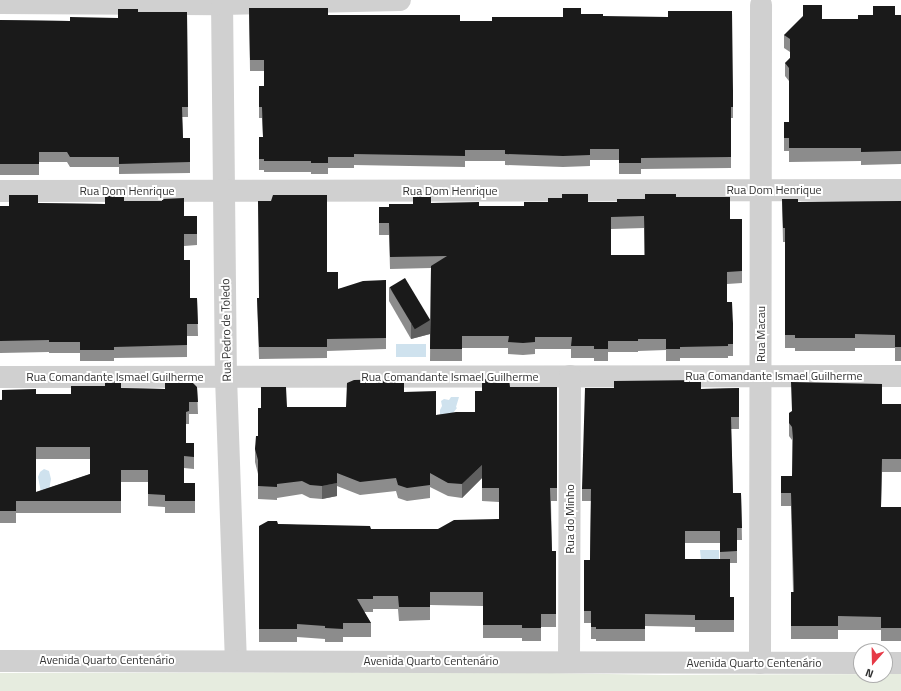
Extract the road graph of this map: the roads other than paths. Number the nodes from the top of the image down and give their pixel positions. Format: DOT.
graph roads {
  1 [pos="373,0"];
  2 [pos="400,0"];
  3 [pos="222,2"];
  4 [pos="761,2"];
  5 [pos="0,3"];
  6 [pos="760,189"];
  7 [pos="901,190"];
  8 [pos="0,191"];
  9 [pos="224,192"];
  10 [pos="570,376"];
  11 [pos="761,376"];
  12 [pos="901,376"];
  13 [pos="0,377"];
  14 [pos="226,377"];
  15 [pos="236,660"];
  16 [pos="0,661"];
  17 [pos="569,662"];
  18 [pos="760,663"];
  19 [pos="853,663"];
  1 -- 2 [label="street"];
  1 -- 3 [label="street"];
  3 -- 5 [label="street"];
  3 -- 9 [label="street, Rua Pedro de Toledo"];
  4 -- 6 [label="street, Rua Macau"];
  6 -- 7 [label="street, Rua Dom Henrique"];
  6 -- 9 [label="street, Rua Dom Henrique"];
  6 -- 11 [label="street, Rua Macau"];
  8 -- 9 [label="street, Rua Dom Henrique"];
  9 -- 14 [label="street, Rua Pedro de Toledo"];
  10 -- 11 [label="street, Rua Comandante Ismael Guilherme"];
  10 -- 14 [label="street, Rua Comandante Ismael Guilherme"];
  10 -- 17 [label="street, Rua do Minho"];
  11 -- 12 [label="street, Rua Comandante Ismael Guilherme"];
  11 -- 18 [label="street, Rua Macau"];
  13 -- 14 [label="street, Rua Comandante Ismael Guilherme"];
  14 -- 15 [label="street, Rua Pedro de Toledo"];
  15 -- 16 [label="street, Avenida Quarto Centenário"];
  15 -- 17 [label="street, Avenida Quarto Centenário"];
  17 -- 18 [label="street, Avenida Quarto Centenário"];
  18 -- 19 [label="street, Avenida Quarto Centenário"];
}
